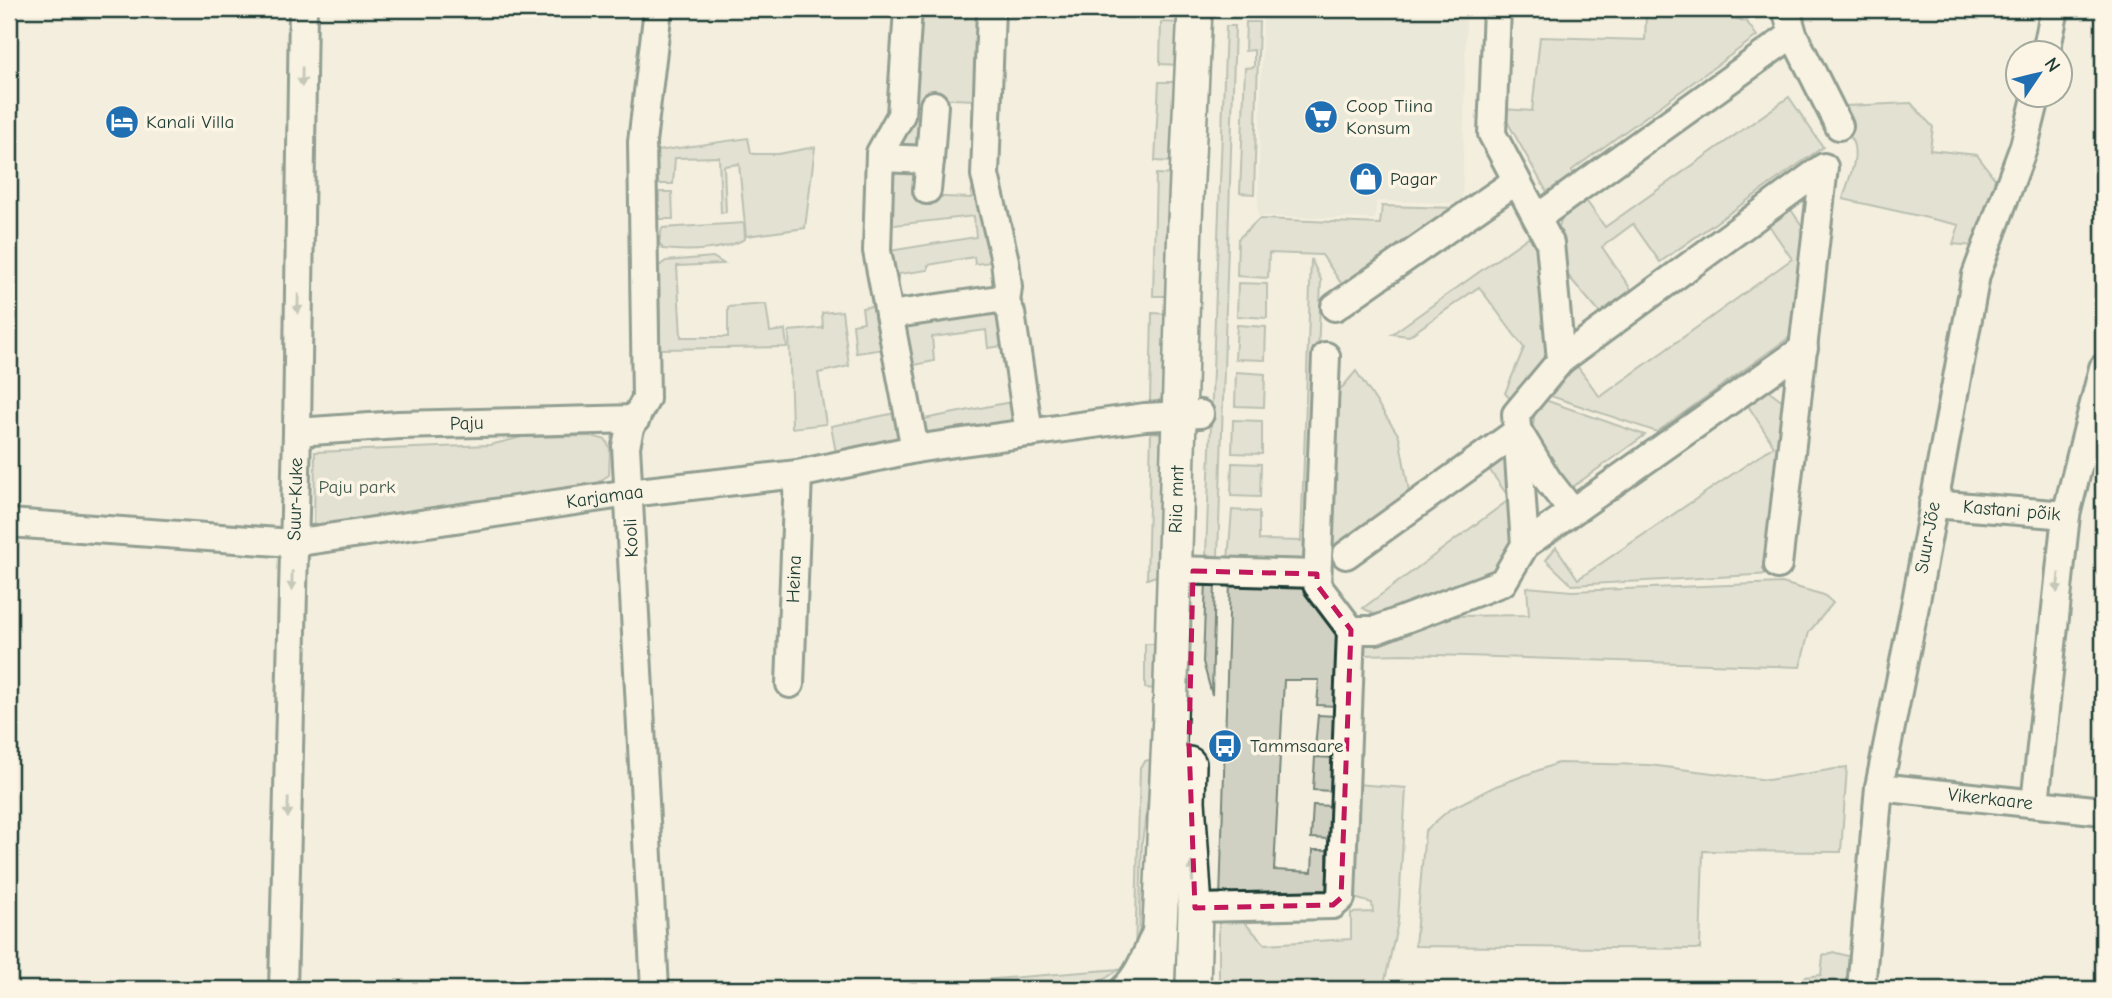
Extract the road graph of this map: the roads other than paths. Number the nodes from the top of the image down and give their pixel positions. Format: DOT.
graph roads {
  1 [pos="303,9"];
  2 [pos="658,9"];
  3 [pos="908,9"];
  4 [pos="991,9"];
  5 [pos="1195,9"];
  6 [pos="1214,9"];
  7 [pos="1497,9"];
  8 [pos="1786,9"];
  9 [pos="2055,9"];
  10 [pos="1793,34"];
  11 [pos="2049,38"];
  12 [pos="934,105"];
  13 [pos="2034,108"];
  14 [pos="1839,126"];
  15 [pos="880,158"];
  16 [pos="930,160"];
  17 [pos="1516,181"];
  18 [pos="928,190"];
  19 [pos="1536,218"];
  20 [pos="1006,303"];
  21 [pos="1335,307"];
  22 [pos="890,315"];
  23 [pos="1804,348"];
  24 [pos="1326,356"];
  25 [pos="1561,360"];
  26 [pos="2103,368"];
  27 [pos="2097,414"];
  28 [pos="1189,415"];
  29 [pos="636,419"];
  30 [pos="1518,431"];
  31 [pos="297,432"];
  32 [pos="1030,433"];
  33 [pos="915,449"];
  34 [pos="798,474"];
  35 [pos="629,493"];
  36 [pos="1933,504"];
  37 [pos="1572,511"];
  38 [pos="2066,515"];
  39 [pos="9,523"];
  40 [pos="293,543"];
  41 [pos="1525,545"];
  42 [pos="1346,555"];
  43 [pos="1778,565"];
  44 [pos="1184,571"];
  45 [pos="1317,574"];
  46 [pos="1351,630"];
  47 [pos="790,684"];
  48 [pos="1879,787"];
  49 [pos="2035,803"];
  50 [pos="2103,811"];
  51 [pos="1195,908"];
  52 [pos="1160,923"];
  53 [pos="283,989"];
  54 [pos="655,989"];
  55 [pos="1124,989"];
  56 [pos="1157,989"];
  57 [pos="1194,989"];
  58 [pos="1861,989"];
  1 -- 31 [label="street, Suur-Kuke, one-way"];
  2 -- 29 [label="street, Kooli"];
  3 -- 15 [label="street"];
  4 -- 20 [label="street"];
  5 -- 28 [label="main road, Riia mnt"];
  6 -- 28 [label="main road, Riia mnt"];
  7 -- 17 [label="street"];
  8 -- 10 [label="street"];
  9 -- 11 [label="street"];
  10 -- 14 [label="street"];
  10 -- 19 [label="street"];
  12 -- 16 [label="street"];
  13 -- 36 [label="street, Suur-Jõe"];
  15 -- 16 [label="street"];
  15 -- 22 [label="street"];
  16 -- 18 [label="street"];
  17 -- 19 [label="street"];
  17 -- 21 [label="street"];
  19 -- 25 [label="street"];
  20 -- 22 [label="street"];
  20 -- 32 [label="street"];
  22 -- 33 [label="street"];
  23 -- 25 [label="street"];
  23 -- 37 [label="street"];
  23 -- 43 [label="street"];
  24 -- 45 [label="street"];
  25 -- 30 [label="street"];
  26 -- 27 [label="street, Kastani põik"];
  27 -- 38 [label="street, Kastani põik"];
  28 -- 32 [label="street, Karjamaa"];
  28 -- 44 [label="main road, Riia mnt"];
  29 -- 31 [label="street, Paju"];
  29 -- 35 [label="street, Kooli"];
  30 -- 37 [label="street"];
  30 -- 41 [label="street"];
  30 -- 42 [label="street"];
  31 -- 40 [label="street, Suur-Kuke"];
  32 -- 33 [label="street, Karjamaa"];
  33 -- 34 [label="street, Karjamaa"];
  34 -- 35 [label="street, Karjamaa"];
  34 -- 47 [label="street, Heina"];
  35 -- 40 [label="street, Karjamaa"];
  35 -- 54 [label="street, Kooli"];
  36 -- 38 [label="street, Kastani põik"];
  36 -- 48 [label="street, Suur-Jõe"];
  37 -- 41 [label="street"];
  38 -- 49 [label="street, one-way"];
  39 -- 40 [label="street, Karjamaa"];
  40 -- 53 [label="street, Suur-Kuke, one-way"];
  41 -- 46 [label="street"];
  44 -- 45 [label="street"];
  51 -- 44 [label="main road, Riia mnt, one-way"];
  44 -- 52 [label="main road, Riia mnt"];
  45 -- 46 [label="street"];
  46 -- 51 [label="street"];
  48 -- 49 [label="street, Vikerkaare"];
  48 -- 58 [label="street, Suur-Jõe"];
  49 -- 50 [label="street, Vikerkaare"];
  51 -- 57 [label="main road, Riia mnt"];
  52 -- 55 [label="street"];
  52 -- 56 [label="main road, Riia mnt"];
}
